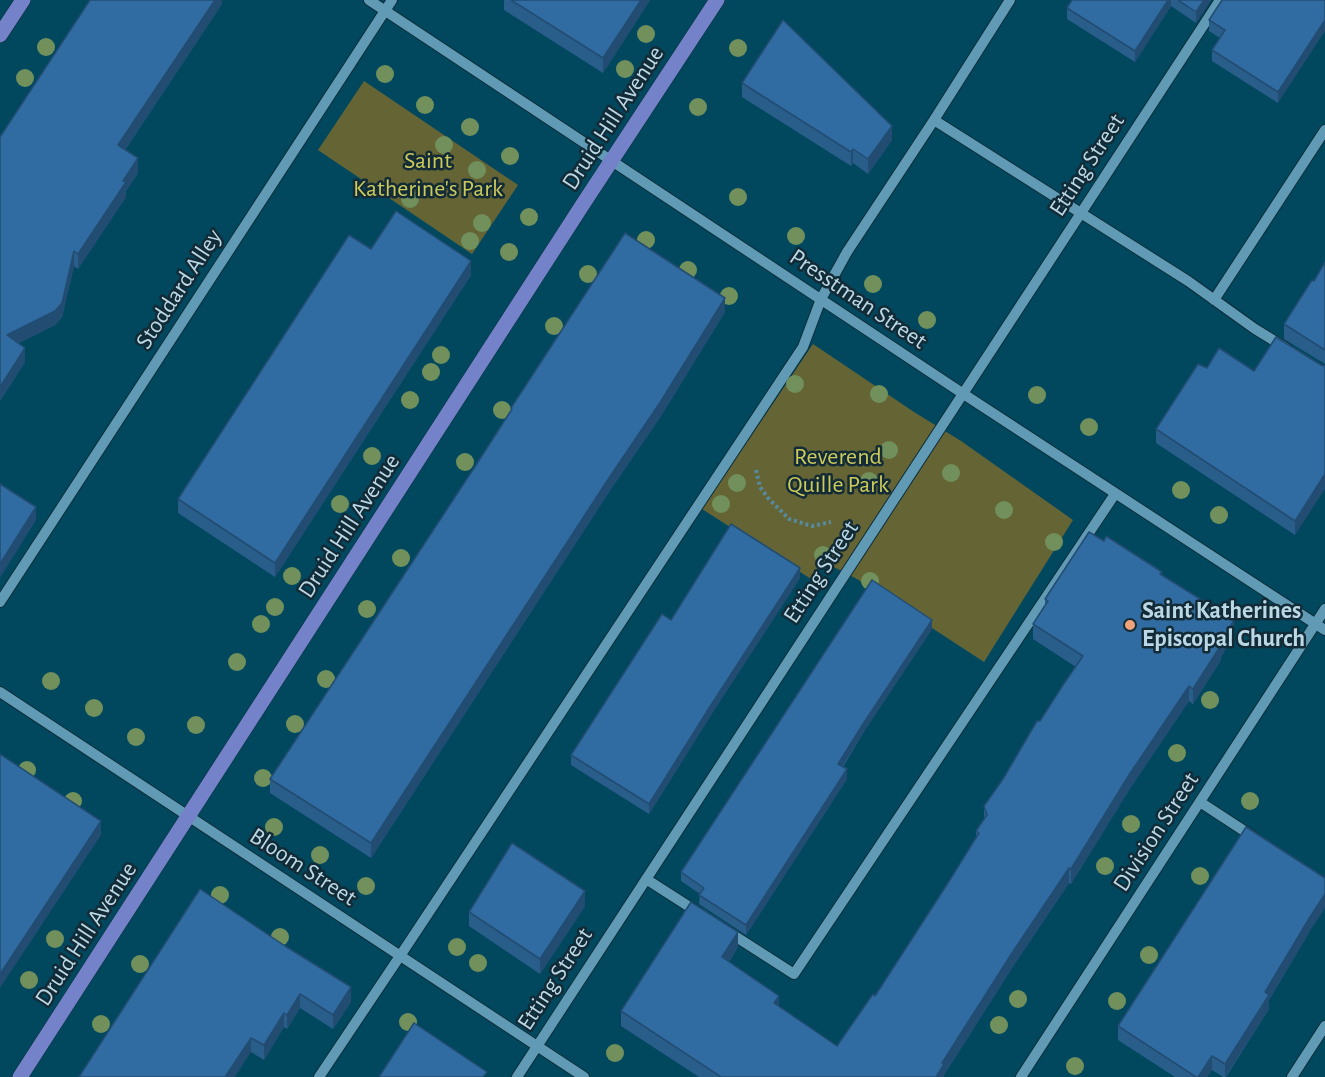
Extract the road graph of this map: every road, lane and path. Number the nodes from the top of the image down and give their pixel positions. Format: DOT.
graph roads {
  1 [pos="23,0"];
  2 [pos="369,0"];
  3 [pos="393,0"];
  4 [pos="717,0"];
  5 [pos="1010,0"];
  6 [pos="1220,0"];
  7 [pos="385,11"];
  8 [pos="0,35"];
  9 [pos="934,120"];
  10 [pos="1325,130"];
  11 [pos="612,160"];
  12 [pos="1080,213"];
  13 [pos="821,299"];
  14 [pos="1214,300"];
  15 [pos="1295,354"];
  16 [pos="962,393"];
  17 [pos="757,418"];
  18 [pos="1115,494"];
  19 [pos="831,522"];
  20 [pos="0,602"];
  21 [pos="1325,609"];
  22 [pos="1320,627"];
  23 [pos="0,692"];
  24 [pos="1200,802"];
  25 [pos="189,817"];
  26 [pos="1268,846"];
  27 [pos="646,879"];
  28 [pos="400,956"];
  29 [pos="1325,1026"];
  30 [pos="537,1046"];
  31 [pos="20,1077"];
  32 [pos="319,1077"];
  33 [pos="517,1077"];
  34 [pos="584,1077"];
  35 [pos="1021,1077"];
  36 [pos="1292,1077"];
  1 -- 8 [label="main road"];
  2 -- 7 [label="street, Presstman Street"];
  3 -- 7 [label="street, Stoddard Alley"];
  4 -- 11 [label="main road, Druid Hill Avenue"];
  5 -- 9 [label="street"];
  6 -- 12 [label="street, Etting Street"];
  7 -- 11 [label="street, Presstman Street"];
  7 -- 20 [label="street, Stoddard Alley"];
  9 -- 12 [label="street"];
  9 -- 13 [label="street"];
  10 -- 14 [label="street"];
  11 -- 13 [label="street, Presstman Street"];
  11 -- 25 [label="main road, Druid Hill Avenue"];
  12 -- 14 [label="street"];
  12 -- 16 [label="street, Etting Street"];
  13 -- 16 [label="street, Presstman Street"];
  13 -- 17 [label="street"];
  14 -- 15 [label="street"];
  16 -- 18 [label="street, Presstman Street"];
  16 -- 27 [label="street, Etting Street"];
  17 -- 19 [label="path"];
  17 -- 28 [label="street"];
  18 -- 22 [label="street, Presstman Street"];
  18 -- 27 [label="street"];
  21 -- 22 [label="street, Division Street"];
  22 -- 24 [label="street, Division Street"];
  23 -- 25 [label="street, Bloom Street"];
  24 -- 26 [label="street"];
  24 -- 35 [label="street, Division Street"];
  25 -- 28 [label="street, Bloom Street"];
  25 -- 31 [label="main road, Druid Hill Avenue"];
  27 -- 30 [label="street, Etting Street"];
  28 -- 30 [label="street, Bloom Street"];
  28 -- 32 [label="street"];
  29 -- 36 [label="street"];
  30 -- 33 [label="street, Etting Street"];
  30 -- 34 [label="street, Bloom Street"];
}
